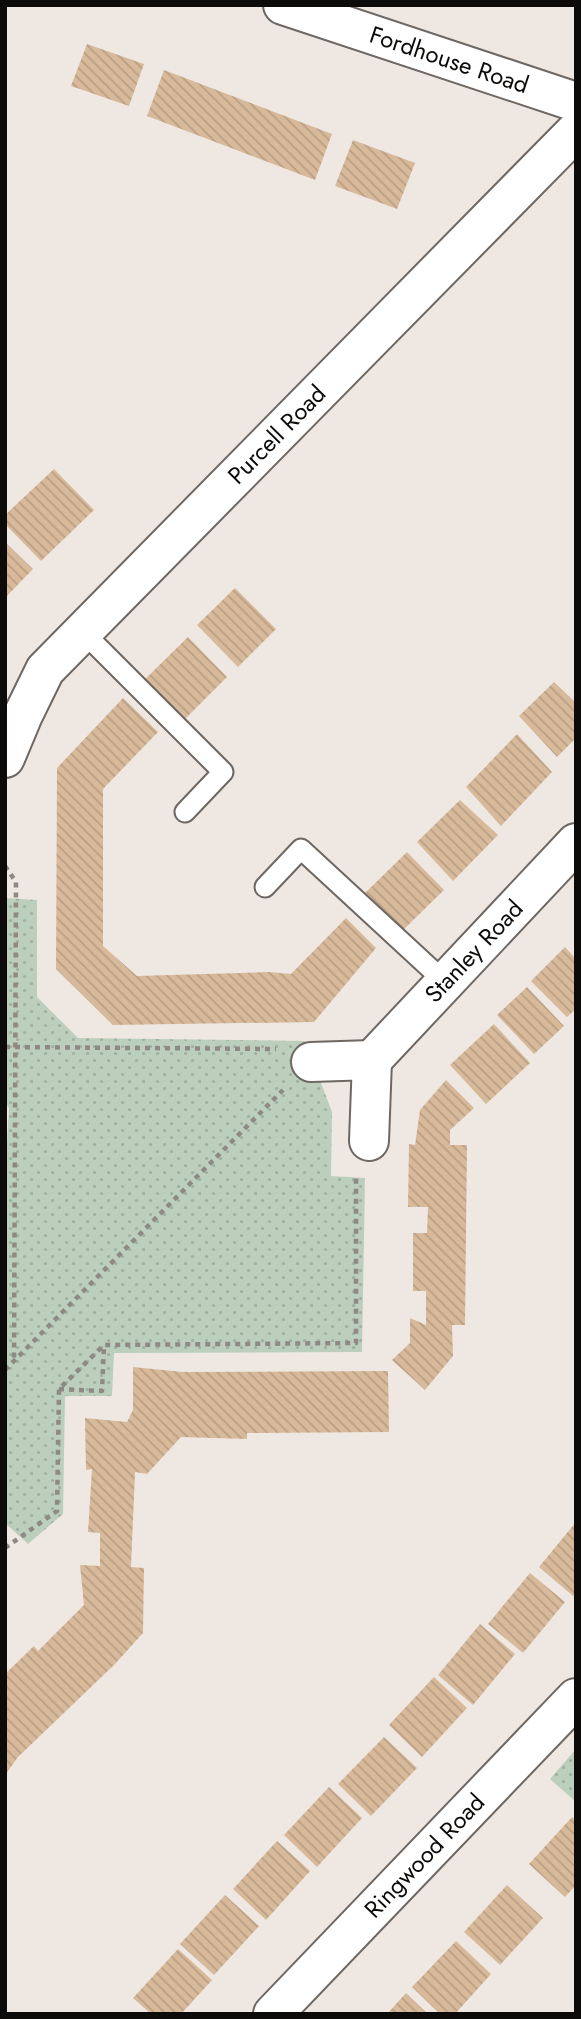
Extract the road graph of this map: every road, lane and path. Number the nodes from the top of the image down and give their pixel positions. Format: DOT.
graph roads {
  1 [pos="283,5"];
  2 [pos="576,102"];
  3 [pos="576,131"];
  4 [pos="83,632"];
  5 [pos="5,758"];
  6 [pos="185,812"];
  7 [pos="576,843"];
  8 [pos="5,866"];
  9 [pos="265,887"];
  10 [pos="445,982"];
  11 [pos="15,1046"];
  12 [pos="5,1047"];
  13 [pos="372,1060"];
  14 [pos="311,1062"];
  15 [pos="369,1141"];
  16 [pos="104,1345"];
  17 [pos="14,1361"];
  18 [pos="5,1370"];
  19 [pos="59,1389"];
  20 [pos="5,1548"];
  21 [pos="576,1698"];
  22 [pos="273,2014"];
  1 -- 2 [label="street, Fordhouse Road"];
  3 -- 4 [label="street, Purcell Road"];
  4 -- 5 [label="street, Purcell Road"];
  4 -- 6 [label="lane"];
  7 -- 10 [label="street, Stanley Road"];
  8 -- 11 [label="path"];
  9 -- 10 [label="lane"];
  10 -- 13 [label="street, Stanley Road"];
  11 -- 12 [label="path"];
  11 -- 14 [label="path"];
  11 -- 17 [label="path"];
  13 -- 14 [label="street"];
  13 -- 15 [label="street"];
  14 -- 17 [label="path"];
  15 -- 16 [label="path"];
  16 -- 19 [label="path"];
  16 -- 19 [label="path"];
  17 -- 18 [label="path"];
  19 -- 20 [label="path"];
  21 -- 22 [label="street, Ringwood Road"];
}
